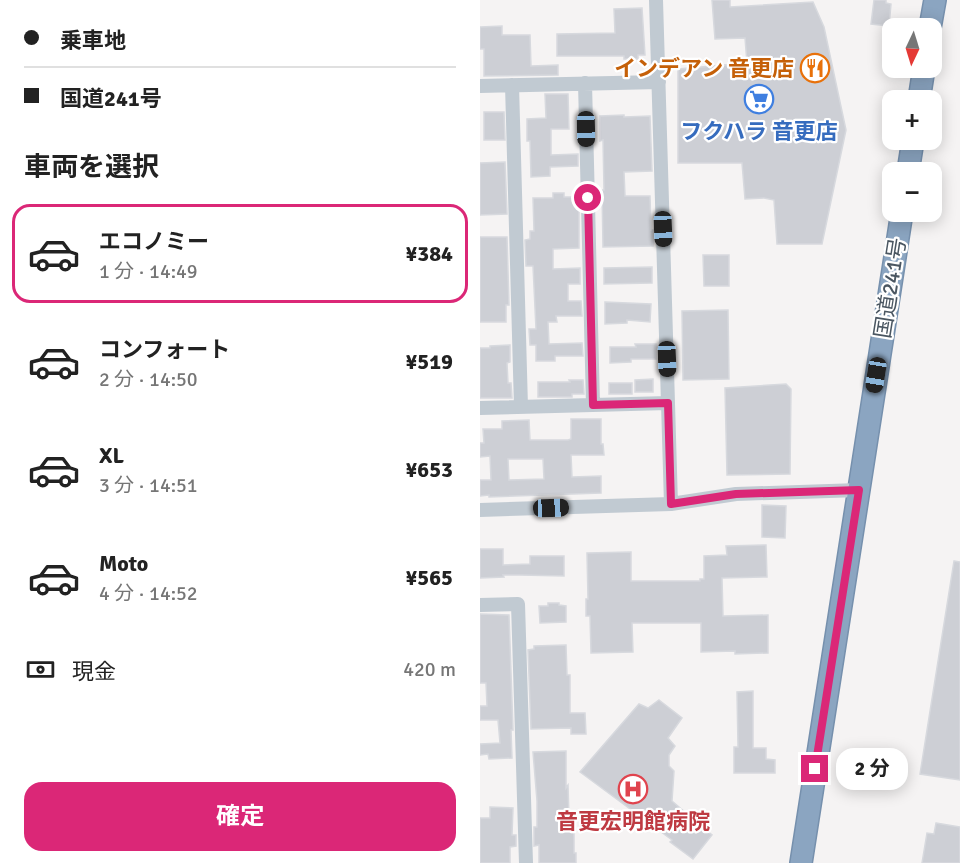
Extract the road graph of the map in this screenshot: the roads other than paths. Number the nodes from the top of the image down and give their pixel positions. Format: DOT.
graph roads {
  1 [pos="656,0"];
  2 [pos="935,0"];
  3 [pos="932,18"];
  4 [pos="659,82"];
  5 [pos="585,83"];
  6 [pos="512,85"];
  7 [pos="480,86"];
  8 [pos="900,222"];
  9 [pos="668,403"];
  10 [pos="593,405"];
  11 [pos="520,407"];
  12 [pos="480,408"];
  13 [pos="859,490"];
  14 [pos="671,504"];
  15 [pos="480,510"];
  16 [pos="480,605"];
  17 [pos="526,863"];
  18 [pos="801,863"];
  1 -- 4 [label="street"];
  2 -- 3 [label="highway"];
  4 -- 5 [label="street"];
  4 -- 9 [label="street"];
  5 -- 6 [label="street"];
  5 -- 10 [label="street"];
  6 -- 7 [label="street"];
  6 -- 11 [label="street"];
  8 -- 13 [label="highway, 国道241号"];
  9 -- 10 [label="street"];
  9 -- 14 [label="street"];
  10 -- 11 [label="street"];
  11 -- 12 [label="street"];
  13 -- 14 [label="street"];
  13 -- 18 [label="highway, 国道241号"];
  14 -- 15 [label="street"];
  16 -- 17 [label="street"];
}
